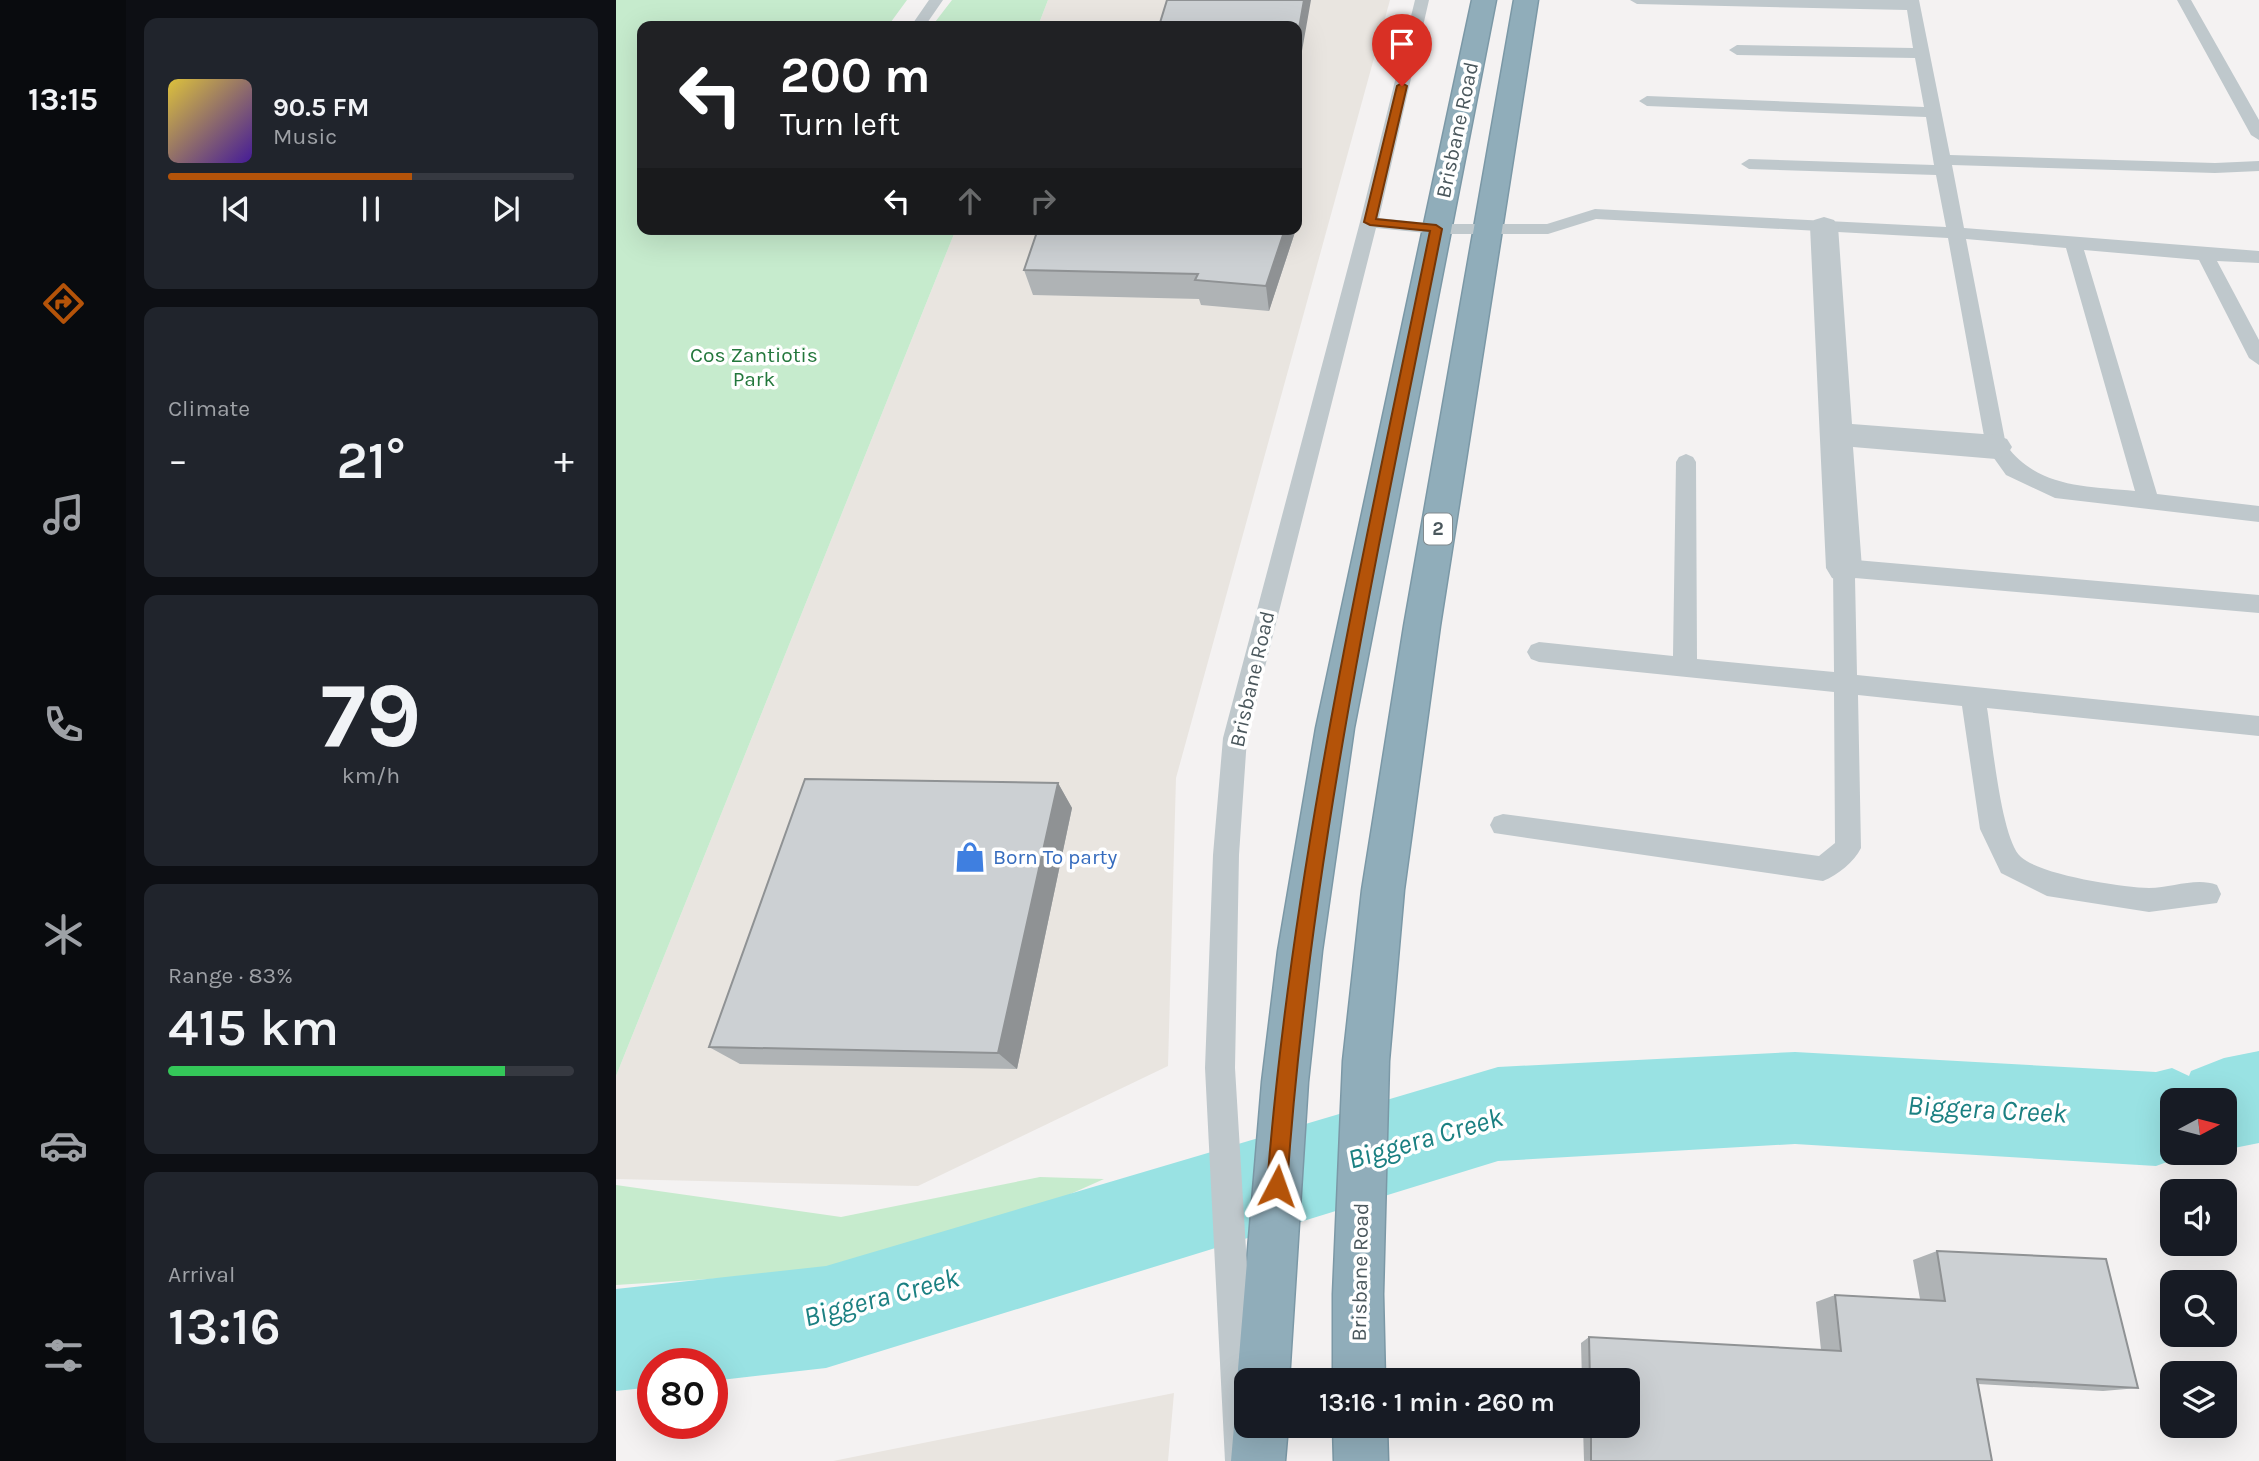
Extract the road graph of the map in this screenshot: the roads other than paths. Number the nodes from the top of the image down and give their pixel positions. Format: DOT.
graph roads {
  1 [pos="936,0"];
  2 [pos="1422,0"];
  3 [pos="1484,0"];
  4 [pos="1526,0"];
  5 [pos="1637,0"];
  6 [pos="2184,0"];
  7 [pos="1913,3"];
  8 [pos="921,21"];
  9 [pos="1737,50"];
  10 [pos="1922,53"];
  11 [pos="1647,101"];
  12 [pos="1933,112"];
  13 [pos="2259,135"];
  14 [pos="1749,164"];
  15 [pos="1942,165"];
  16 [pos="2259,166"];
  17 [pos="1370,222"];
  18 [pos="1824,226"];
  19 [pos="1436,229"];
  20 [pos="1487,229"];
  21 [pos="1955,233"];
  22 [pos="2073,243"];
  23 [pos="2206,255"];
  24 [pos="2259,257"];
  25 [pos="2259,358"];
  26 [pos="1836,434"];
  27 [pos="1996,447"];
  28 [pos="1686,461"];
  29 [pos="2148,501"];
  30 [pos="2259,514"];
  31 [pos="1844,568"];
  32 [pos="2259,604"];
  33 [pos="1539,652"];
  34 [pos="1685,667"];
  35 [pos="1846,683"];
  36 [pos="1973,696"];
  37 [pos="2259,726"];
  38 [pos="1503,825"];
  39 [pos="2208,894"];
  40 [pos="1251,1326"];
  41 [pos="1261,1368"];
  42 [pos="1359,1368"];
  43 [pos="1260,1438"];
  44 [pos="1360,1438"];
  45 [pos="1242,1461"];
  46 [pos="1258,1461"];
  47 [pos="1361,1461"];
  1 -- 8 [label="lane"];
  2 -- 17 [label="lane, Brisbane Road"];
  3 -- 19 [label="highway, Brisbane Road"];
  4 -- 20 [label="highway, Brisbane Road / 2"];
  5 -- 7 [label="lane"];
  6 -- 13 [label="lane"];
  7 -- 10 [label="lane"];
  9 -- 10 [label="lane"];
  10 -- 12 [label="lane"];
  11 -- 12 [label="lane"];
  12 -- 15 [label="lane"];
  14 -- 15 [label="lane"];
  15 -- 16 [label="lane"];
  15 -- 21 [label="lane"];
  17 -- 19 [label="lane"];
  17 -- 40 [label="lane, Brisbane Road"];
  18 -- 20 [label="lane"];
  18 -- 21 [label="lane"];
  18 -- 26 [label="street"];
  19 -- 20 [label="lane"];
  19 -- 40 [label="highway, Brisbane Road"];
  20 -- 42 [label="highway, Brisbane Road / 2"];
  21 -- 22 [label="lane"];
  21 -- 27 [label="lane"];
  22 -- 23 [label="lane"];
  22 -- 29 [label="lane"];
  23 -- 24 [label="lane"];
  23 -- 25 [label="lane"];
  26 -- 27 [label="street"];
  26 -- 31 [label="street"];
  27 -- 29 [label="lane"];
  28 -- 34 [label="lane"];
  29 -- 30 [label="lane"];
  31 -- 32 [label="lane"];
  31 -- 35 [label="lane"];
  33 -- 34 [label="lane"];
  34 -- 35 [label="lane"];
  35 -- 36 [label="lane"];
  35 -- 38 [label="lane"];
  36 -- 37 [label="lane"];
  36 -- 39 [label="lane"];
  40 -- 41 [label="highway, Brisbane Road"];
  40 -- 45 [label="lane, Brisbane Road"];
  43 -- 46 [label="highway"];
  44 -- 47 [label="highway"];
}
